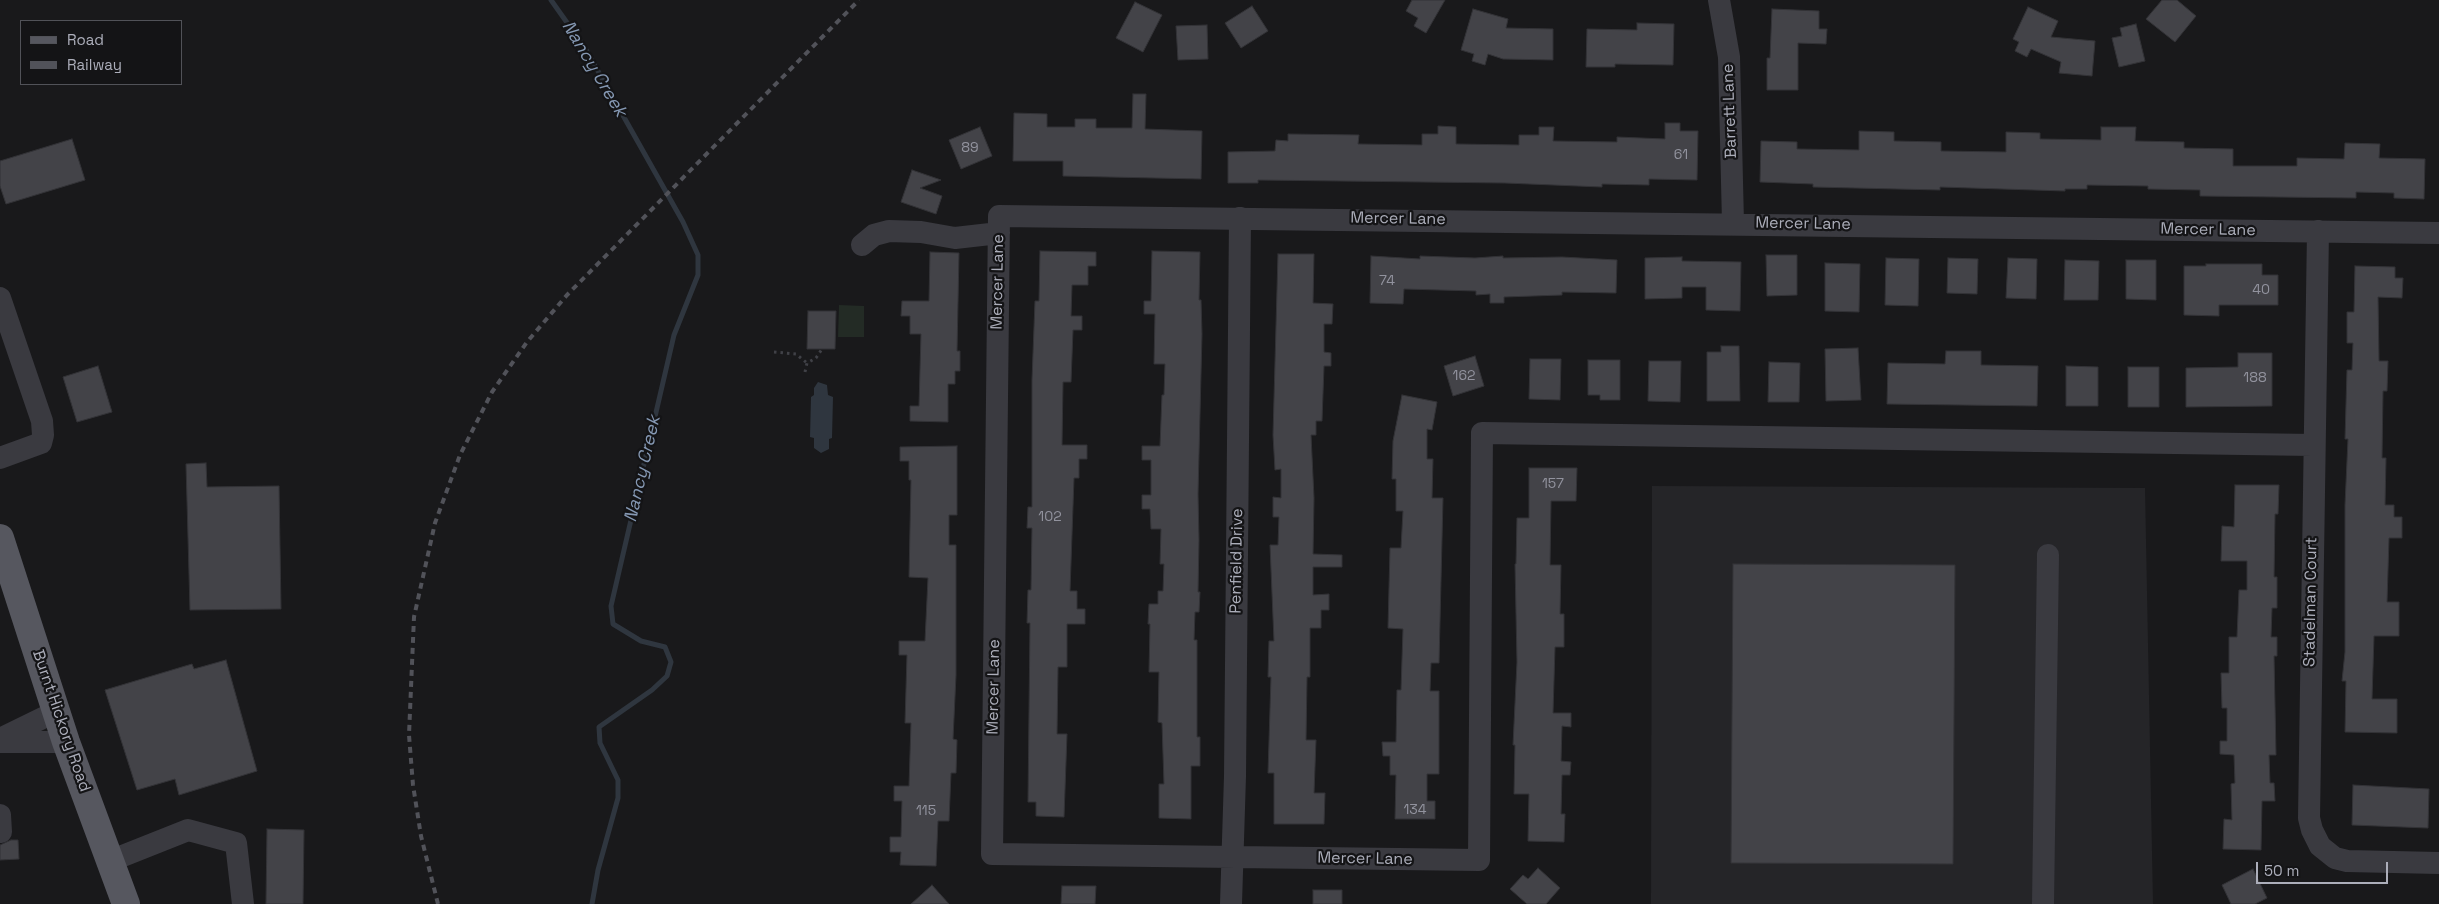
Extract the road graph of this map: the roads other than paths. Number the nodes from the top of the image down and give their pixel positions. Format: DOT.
graph roads {
  1 [pos="1719,0"];
  2 [pos="1240,218"];
  3 [pos="1733,223"];
  4 [pos="2318,231"];
  5 [pos="999,233"];
  6 [pos="2439,233"];
  7 [pos="862,245"];
  8 [pos="0,298"];
  9 [pos="2313,445"];
  10 [pos="0,458"];
  11 [pos="0,538"];
  12 [pos="2048,555"];
  13 [pos="56,711"];
  14 [pos="0,741"];
  15 [pos="66,742"];
  16 [pos="1233,857"];
  17 [pos="110,861"];
  18 [pos="2439,863"];
  19 [pos="126,904"];
  20 [pos="243,904"];
  21 [pos="1231,904"];
  22 [pos="2043,904"];
  1 -- 3 [label="street, Barrett Lane"];
  2 -- 3 [label="street, Mercer Lane"];
  2 -- 5 [label="street, Mercer Lane"];
  2 -- 16 [label="street, Penfield Drive"];
  3 -- 4 [label="street, Mercer Lane"];
  4 -- 6 [label="street, Mercer Lane"];
  4 -- 9 [label="street, Stadelman Court"];
  5 -- 7 [label="street"];
  5 -- 16 [label="street, Mercer Lane"];
  8 -- 10 [label="street"];
  9 -- 16 [label="street, Mercer Lane"];
  9 -- 18 [label="street, Stadelman Court"];
  11 -- 13 [label="main road, Burnt Hickory Road"];
  12 -- 22 [label="street"];
  13 -- 14 [label="street"];
  13 -- 15 [label="main road, Burnt Hickory Road"];
  14 -- 15 [label="street"];
  15 -- 17 [label="main road, Burnt Hickory Road"];
  16 -- 21 [label="street, Penfield Drive"];
  17 -- 19 [label="main road, Burnt Hickory Road"];
  17 -- 20 [label="street"];
}
